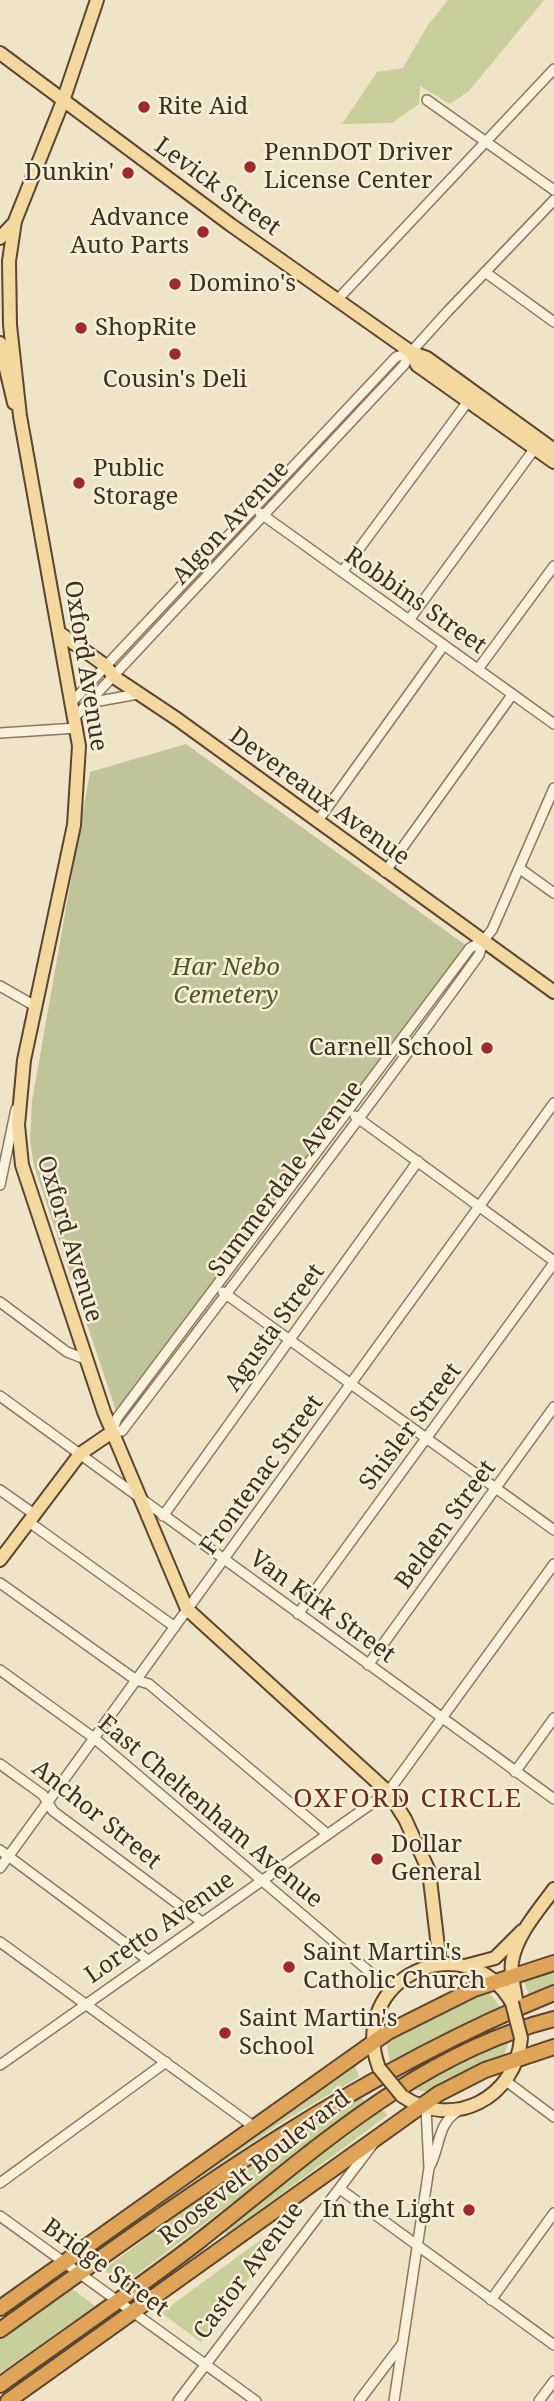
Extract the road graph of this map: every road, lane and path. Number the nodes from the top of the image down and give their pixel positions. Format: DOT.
graph roads {
  1 [pos="97,0"];
  2 [pos="0,53"];
  3 [pos="554,69"];
  4 [pos="427,100"];
  5 [pos="63,101"];
  6 [pos="487,141"];
  7 [pos="554,190"];
  8 [pos="554,200"];
  9 [pos="15,221"];
  10 [pos="0,238"];
  11 [pos="10,248"];
  12 [pos="0,262"];
  13 [pos="485,272"];
  14 [pos="338,299"];
  15 [pos="0,302"];
  16 [pos="554,322"];
  17 [pos="6,346"];
  18 [pos="411,352"];
  19 [pos="3,363"];
  20 [pos="469,400"];
  21 [pos="20,416"];
  22 [pos="538,444"];
  23 [pos="554,450"];
  24 [pos="554,462"];
  25 [pos="254,508"];
  26 [pos="264,516"];
  27 [pos="554,566"];
  28 [pos="342,572"];
  29 [pos="409,620"];
  30 [pos="61,634"];
  31 [pos="444,645"];
  32 [pos="478,669"];
  33 [pos="110,672"];
  34 [pos="138,694"];
  35 [pos="512,695"];
  36 [pos="72,702"];
  37 [pos="86,704"];
  38 [pos="76,722"];
  39 [pos="554,724"];
  40 [pos="0,733"];
  41 [pos="554,788"];
  42 [pos="317,822"];
  43 [pos="519,868"];
  44 [pos="386,872"];
  45 [pos="554,893"];
  46 [pos="483,941"];
  47 [pos="0,986"];
  48 [pos="554,992"];
  49 [pos="35,1006"];
  50 [pos="19,1100"];
  51 [pos="554,1103"];
  52 [pos="348,1111"];
  53 [pos="358,1118"];
  54 [pos="418,1161"];
  55 [pos="22,1165"];
  56 [pos="0,1185"];
  57 [pos="479,1207"];
  58 [pos="554,1262"];
  59 [pos="216,1287"];
  60 [pos="226,1294"];
  61 [pos="0,1302"];
  62 [pos="291,1339"];
  63 [pos="85,1359"];
  64 [pos="352,1383"];
  65 [pos="0,1396"];
  66 [pos="554,1407"];
  67 [pos="112,1432"];
  68 [pos="426,1437"];
  69 [pos="80,1454"];
  70 [pos="496,1488"];
  71 [pos="0,1490"];
  72 [pos="139,1497"];
  73 [pos="163,1516"];
  74 [pos="32,1518"];
  75 [pos="554,1530"];
  76 [pos="0,1560"];
  77 [pos="225,1560"];
  78 [pos="554,1564"];
  79 [pos="0,1583"];
  80 [pos="187,1609"];
  81 [pos="298,1614"];
  82 [pos="175,1627"];
  83 [pos="368,1665"];
  84 [pos="0,1670"];
  85 [pos="136,1680"];
  86 [pos="445,1717"];
  87 [pos="554,1718"];
  88 [pos="94,1738"];
  89 [pos="0,1764"];
  90 [pos="515,1772"];
  91 [pos="388,1792"];
  92 [pos="554,1799"];
  93 [pos="48,1802"];
  94 [pos="326,1833"];
  95 [pos="0,1850"];
  96 [pos="8,1858"];
  97 [pos="0,1868"];
  98 [pos="262,1880"];
  99 [pos="554,1889"];
  100 [pos="202,1922"];
  101 [pos="525,1929"];
  102 [pos="0,1942"];
  103 [pos="148,1960"];
  104 [pos="554,1964"];
  105 [pos="440,1965"];
  106 [pos="464,1966"];
  107 [pos="512,1976"];
  108 [pos="494,1982"];
  109 [pos="391,1990"];
  110 [pos="554,1993"];
  111 [pos="514,2002"];
  112 [pos="86,2004"];
  113 [pos="554,2019"];
  114 [pos="373,2042"];
  115 [pos="554,2047"];
  116 [pos="517,2059"];
  117 [pos="166,2062"];
  118 [pos="0,2065"];
  119 [pos="506,2081"];
  120 [pos="423,2107"];
  121 [pos="459,2110"];
  122 [pos="554,2116"];
  123 [pos="253,2126"];
  124 [pos="380,2134"];
  125 [pos="429,2168"];
  126 [pos="0,2183"];
  127 [pos="340,2189"];
  128 [pos="554,2213"];
  129 [pos="0,2216"];
  130 [pos="417,2245"];
  131 [pos="64,2262"];
  132 [pos="79,2273"];
  133 [pos="491,2300"];
  134 [pos="117,2301"];
  135 [pos="0,2308"];
  136 [pos="132,2312"];
  137 [pos="0,2330"];
  138 [pos="403,2343"];
  139 [pos="554,2346"];
  140 [pos="83,2347"];
  141 [pos="205,2364"];
  142 [pos="14,2375"];
  143 [pos="554,2381"];
  144 [pos="0,2385"];
  145 [pos="8,2401"];
  146 [pos="178,2401"];
  147 [pos="256,2401"];
  148 [pos="359,2401"];
  149 [pos="394,2401"];
  150 [pos="539,2401"];
  1 -- 5 [label="main road, Oxford Avenue"];
  2 -- 5 [label="main road, Levick Street"];
  3 -- 6 [label="street"];
  4 -- 6 [label="street"];
  5 -- 9 [label="main road, Oxford Avenue"];
  5 -- 14 [label="main road, Levick Street"];
  6 -- 7 [label="street"];
  6 -- 14 [label="street"];
  8 -- 13 [label="street, Algon Avenue"];
  9 -- 10 [label="main road, Oxford Avenue"];
  9 -- 11 [label="main road, Oxford Avenue"];
  11 -- 12 [label="main road, Oxford Avenue"];
  11 -- 17 [label="main road, Oxford Avenue"];
  13 -- 16 [label="street"];
  13 -- 18 [label="street, Algon Avenue"];
  14 -- 18 [label="main road, Levick Street"];
  15 -- 17 [label="main road"];
  17 -- 19 [label="main road, Oxford Avenue"];
  17 -- 21 [label="main road, Oxford Avenue"];
  18 -- 20 [label="main road, Levick Street"];
  18 -- 22 [label="main road, Levick Street"];
  18 -- 25 [label="street, Algon Avenue"];
  18 -- 26 [label="street, Algon Avenue"];
  19 -- 21 [label="main road, Oxford Avenue"];
  20 -- 22 [label="main road, Levick Street"];
  20 -- 28 [label="street"];
  21 -- 30 [label="main road, Oxford Avenue"];
  22 -- 23 [label="main road, Levick Street"];
  22 -- 24 [label="main road, Levick Street"];
  22 -- 29 [label="street"];
  25 -- 26 [label="street, Robbins Street"];
  25 -- 33 [label="street, Algon Avenue"];
  26 -- 28 [label="street, Robbins Street"];
  26 -- 33 [label="street, Algon Avenue"];
  27 -- 32 [label="street"];
  28 -- 29 [label="street, Robbins Street"];
  29 -- 31 [label="street, Robbins Street"];
  30 -- 33 [label="main road, Devereaux Avenue"];
  30 -- 36 [label="main road, Oxford Avenue"];
  31 -- 32 [label="street, Robbins Street"];
  31 -- 42 [label="street"];
  32 -- 35 [label="street, Robbins Street"];
  33 -- 34 [label="main road, Devereaux Avenue"];
  33 -- 36 [label="street, Algon Avenue"];
  33 -- 37 [label="street, Algon Avenue"];
  34 -- 37 [label="street"];
  34 -- 42 [label="main road, Devereaux Avenue"];
  35 -- 39 [label="street, Robbins Street"];
  35 -- 44 [label="street"];
  36 -- 38 [label="main road, Oxford Avenue"];
  37 -- 38 [label="street, Algon Avenue"];
  38 -- 40 [label="street"];
  38 -- 49 [label="main road, Oxford Avenue"];
  41 -- 43 [label="street, Summerdale Avenue"];
  42 -- 44 [label="main road, Devereaux Avenue"];
  43 -- 45 [label="street"];
  43 -- 46 [label="street, Summerdale Avenue"];
  44 -- 46 [label="main road, Devereaux Avenue"];
  46 -- 48 [label="main road, Devereaux Avenue"];
  46 -- 52 [label="street, Summerdale Avenue"];
  46 -- 53 [label="street, Summerdale Avenue"];
  47 -- 49 [label="street"];
  49 -- 50 [label="main road, Oxford Avenue"];
  50 -- 55 [label="main road, Oxford Avenue"];
  50 -- 56 [label="street"];
  51 -- 57 [label="street, Frontenac Street"];
  52 -- 53 [label="street"];
  52 -- 59 [label="street, Summerdale Avenue"];
  53 -- 54 [label="street"];
  53 -- 60 [label="street, Summerdale Avenue"];
  54 -- 57 [label="street"];
  54 -- 62 [label="street, Agusta Street"];
  55 -- 56 [label="street"];
  55 -- 63 [label="main road, Oxford Avenue"];
  57 -- 58 [label="street"];
  57 -- 64 [label="street, Frontenac Street"];
  58 -- 68 [label="street, Shisler Street"];
  59 -- 60 [label="street"];
  59 -- 67 [label="street, Summerdale Avenue"];
  60 -- 62 [label="street"];
  60 -- 67 [label="street, Summerdale Avenue"];
  61 -- 63 [label="street"];
  62 -- 64 [label="street"];
  62 -- 73 [label="street, Agusta Street"];
  63 -- 67 [label="main road, Oxford Avenue"];
  64 -- 68 [label="street"];
  64 -- 77 [label="street, Frontenac Street"];
  65 -- 69 [label="street, Van Kirk Street"];
  66 -- 70 [label="street, Belden Street"];
  67 -- 69 [label="main road, Summerdale Avenue"];
  67 -- 72 [label="main road, Oxford Avenue"];
  68 -- 70 [label="street"];
  68 -- 81 [label="street, Shisler Street"];
  69 -- 72 [label="street, Van Kirk Street"];
  69 -- 74 [label="main road, Summerdale Avenue"];
  70 -- 75 [label="street"];
  70 -- 83 [label="street, Belden Street"];
  71 -- 74 [label="street"];
  72 -- 73 [label="street, Van Kirk Street"];
  72 -- 80 [label="main road, Oxford Avenue"];
  73 -- 77 [label="street, Van Kirk Street"];
  74 -- 76 [label="main road, Summerdale Avenue"];
  74 -- 82 [label="street"];
  77 -- 80 [label="street, Frontenac Street"];
  77 -- 81 [label="street, Van Kirk Street"];
  78 -- 86 [label="street, Loretto Avenue"];
  79 -- 85 [label="street"];
  80 -- 82 [label="street, Frontenac Street"];
  80 -- 91 [label="main road, Oxford Avenue"];
  81 -- 83 [label="street, Van Kirk Street"];
  82 -- 85 [label="street, Frontenac Street"];
  83 -- 86 [label="street, Van Kirk Street"];
  84 -- 88 [label="street, East Cheltenham Avenue"];
  85 -- 88 [label="street, Frontenac Street"];
  85 -- 94 [label="street"];
  86 -- 90 [label="street, Van Kirk Street"];
  86 -- 91 [label="street, Loretto Avenue"];
  87 -- 90 [label="street"];
  88 -- 93 [label="street, Frontenac Street"];
  88 -- 98 [label="street, East Cheltenham Avenue"];
  89 -- 93 [label="street, Anchor Street"];
  90 -- 92 [label="street, Van Kirk Street"];
  91 -- 94 [label="street, Loretto Avenue"];
  91 -- 105 [label="main road, Oxford Avenue"];
  93 -- 96 [label="street, Frontenac Street"];
  93 -- 100 [label="street, Anchor Street"];
  94 -- 98 [label="street, Loretto Avenue"];
  95 -- 96 [label="street"];
  96 -- 97 [label="street, Frontenac Street"];
  96 -- 103 [label="street"];
  98 -- 100 [label="street, Loretto Avenue"];
  98 -- 109 [label="street, East Cheltenham Avenue"];
  99 -- 101 [label="main road"];
  100 -- 103 [label="street, Loretto Avenue"];
  101 -- 106 [label="main road"];
  101 -- 107 [label="main road"];
  102 -- 112 [label="street"];
  103 -- 112 [label="street, Loretto Avenue"];
  104 -- 107 [label="highway, Roosevelt Boulevard"];
  105 -- 106 [label="main road"];
  105 -- 109 [label="main road"];
  106 -- 108 [label="main road"];
  107 -- 108 [label="highway, Roosevelt Boulevard"];
  107 -- 111 [label="main road"];
  108 -- 111 [label="main road"];
  108 -- 114 [label="highway, Roosevelt Boulevard"];
  109 -- 114 [label="main road"];
  110 -- 132 [label="highway, Roosevelt Boulevard"];
  111 -- 116 [label="main road, bridge"];
  112 -- 117 [label="street"];
  112 -- 118 [label="street, Loretto Avenue"];
  113 -- 134 [label="highway, Roosevelt Boulevard"];
  114 -- 120 [label="main road, bridge"];
  114 -- 123 [label="highway, Roosevelt Boulevard"];
  115 -- 116 [label="highway, Roosevelt Boulevard"];
  116 -- 119 [label="main road"];
  116 -- 120 [label="highway, Roosevelt Boulevard"];
  117 -- 123 [label="street"];
  117 -- 126 [label="street"];
  119 -- 121 [label="main road"];
  119 -- 122 [label="street"];
  120 -- 121 [label="main road"];
  120 -- 124 [label="highway, Roosevelt Boulevard"];
  120 -- 125 [label="street"];
  121 -- 125 [label="street"];
  123 -- 131 [label="highway, Roosevelt Boulevard"];
  124 -- 127 [label="street, Castor Avenue"];
  124 -- 136 [label="highway, Roosevelt Boulevard"];
  125 -- 130 [label="street"];
  127 -- 130 [label="street"];
  127 -- 141 [label="street, Castor Avenue"];
  128 -- 133 [label="street"];
  129 -- 131 [label="street, Bridge Street"];
  130 -- 133 [label="street"];
  130 -- 138 [label="street"];
  131 -- 132 [label="street, Bridge Street"];
  131 -- 135 [label="highway, Roosevelt Boulevard"];
  132 -- 134 [label="street, Bridge Street"];
  132 -- 137 [label="highway, Roosevelt Boulevard"];
  133 -- 139 [label="street"];
  134 -- 136 [label="street, Bridge Street"];
  134 -- 142 [label="highway, Roosevelt Boulevard"];
  136 -- 140 [label="highway, Roosevelt Boulevard"];
  136 -- 141 [label="street, Bridge Street"];
  138 -- 148 [label="street"];
  138 -- 149 [label="street"];
  140 -- 142 [label="highway"];
  140 -- 145 [label="highway, Roosevelt Boulevard"];
  141 -- 146 [label="street, Castor Avenue"];
  141 -- 147 [label="street, Bridge Street"];
  142 -- 144 [label="highway, Roosevelt Boulevard"];
  143 -- 150 [label="street"];
}
